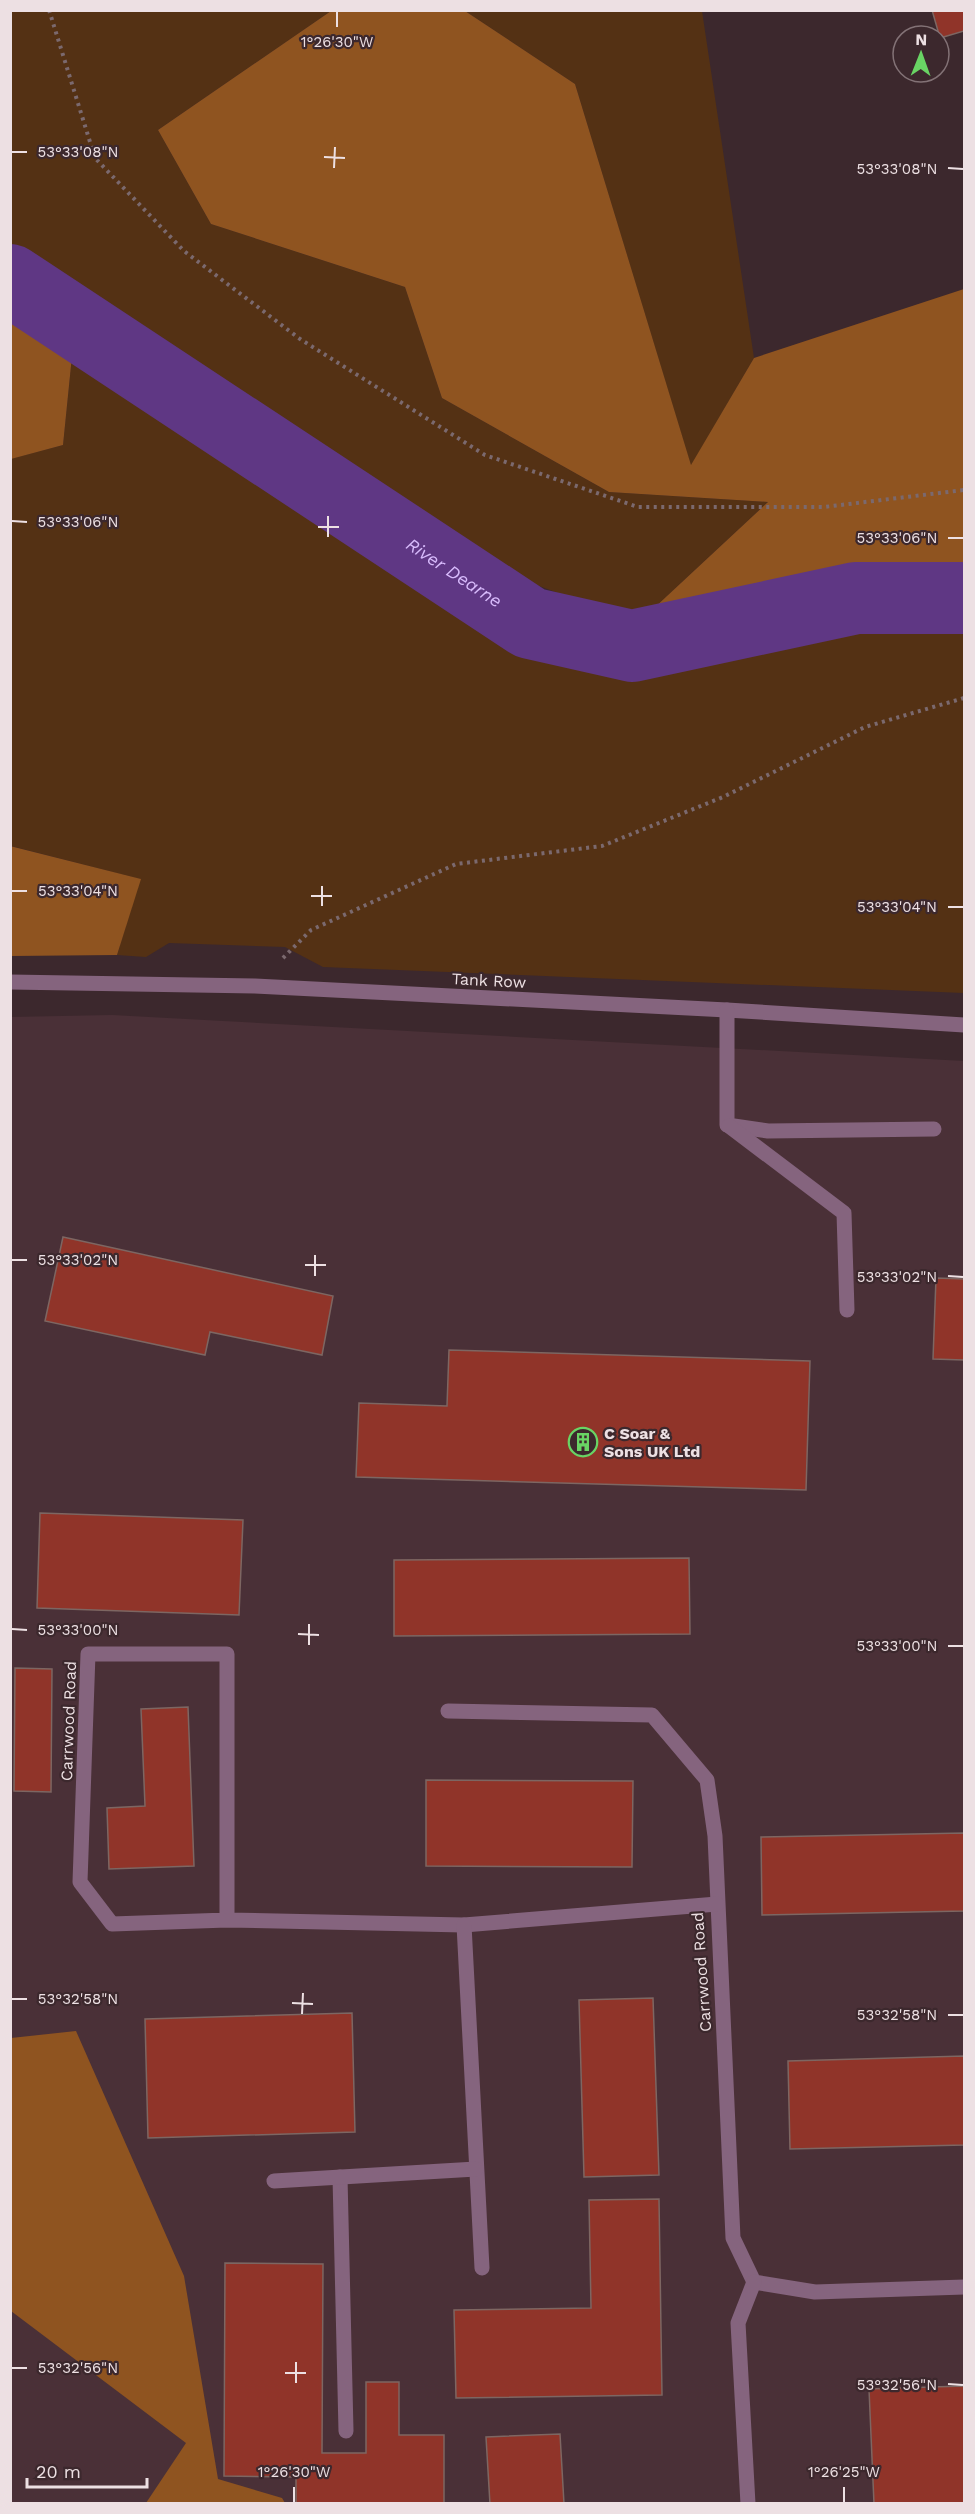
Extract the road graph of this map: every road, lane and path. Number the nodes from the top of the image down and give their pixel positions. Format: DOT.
graph roads {
  1 [pos="49,10"];
  2 [pos="964,490"];
  3 [pos="964,698"];
  4 [pos="10,982"];
  5 [pos="255,986"];
  6 [pos="727,1010"];
  7 [pos="964,1025"];
  8 [pos="727,1125"];
  9 [pos="934,1130"];
  10 [pos="847,1310"];
  11 [pos="448,1711"];
  12 [pos="717,1904"];
  13 [pos="227,1920"];
  14 [pos="464,1925"];
  15 [pos="476,2169"];
  16 [pos="340,2178"];
  17 [pos="274,2181"];
  18 [pos="482,2268"];
  19 [pos="754,2282"];
  20 [pos="964,2287"];
  21 [pos="346,2431"];
  22 [pos="748,2504"];
  1 -- 2 [label="path"];
  3 -- 5 [label="path"];
  4 -- 5 [label="street, Tank Row"];
  5 -- 6 [label="street, Tank Row"];
  6 -- 7 [label="street, Tank Row"];
  6 -- 8 [label="street"];
  8 -- 9 [label="street"];
  8 -- 10 [label="street"];
  11 -- 12 [label="street"];
  12 -- 14 [label="street, Carrwood Road"];
  12 -- 19 [label="street, Carrwood Road"];
  13 -- 13 [label="street, Carrwood Road"];
  13 -- 14 [label="street, Carrwood Road"];
  14 -- 15 [label="street"];
  15 -- 16 [label="street"];
  15 -- 18 [label="street"];
  16 -- 17 [label="street"];
  16 -- 21 [label="street"];
  19 -- 20 [label="street"];
  19 -- 22 [label="street"];
}
